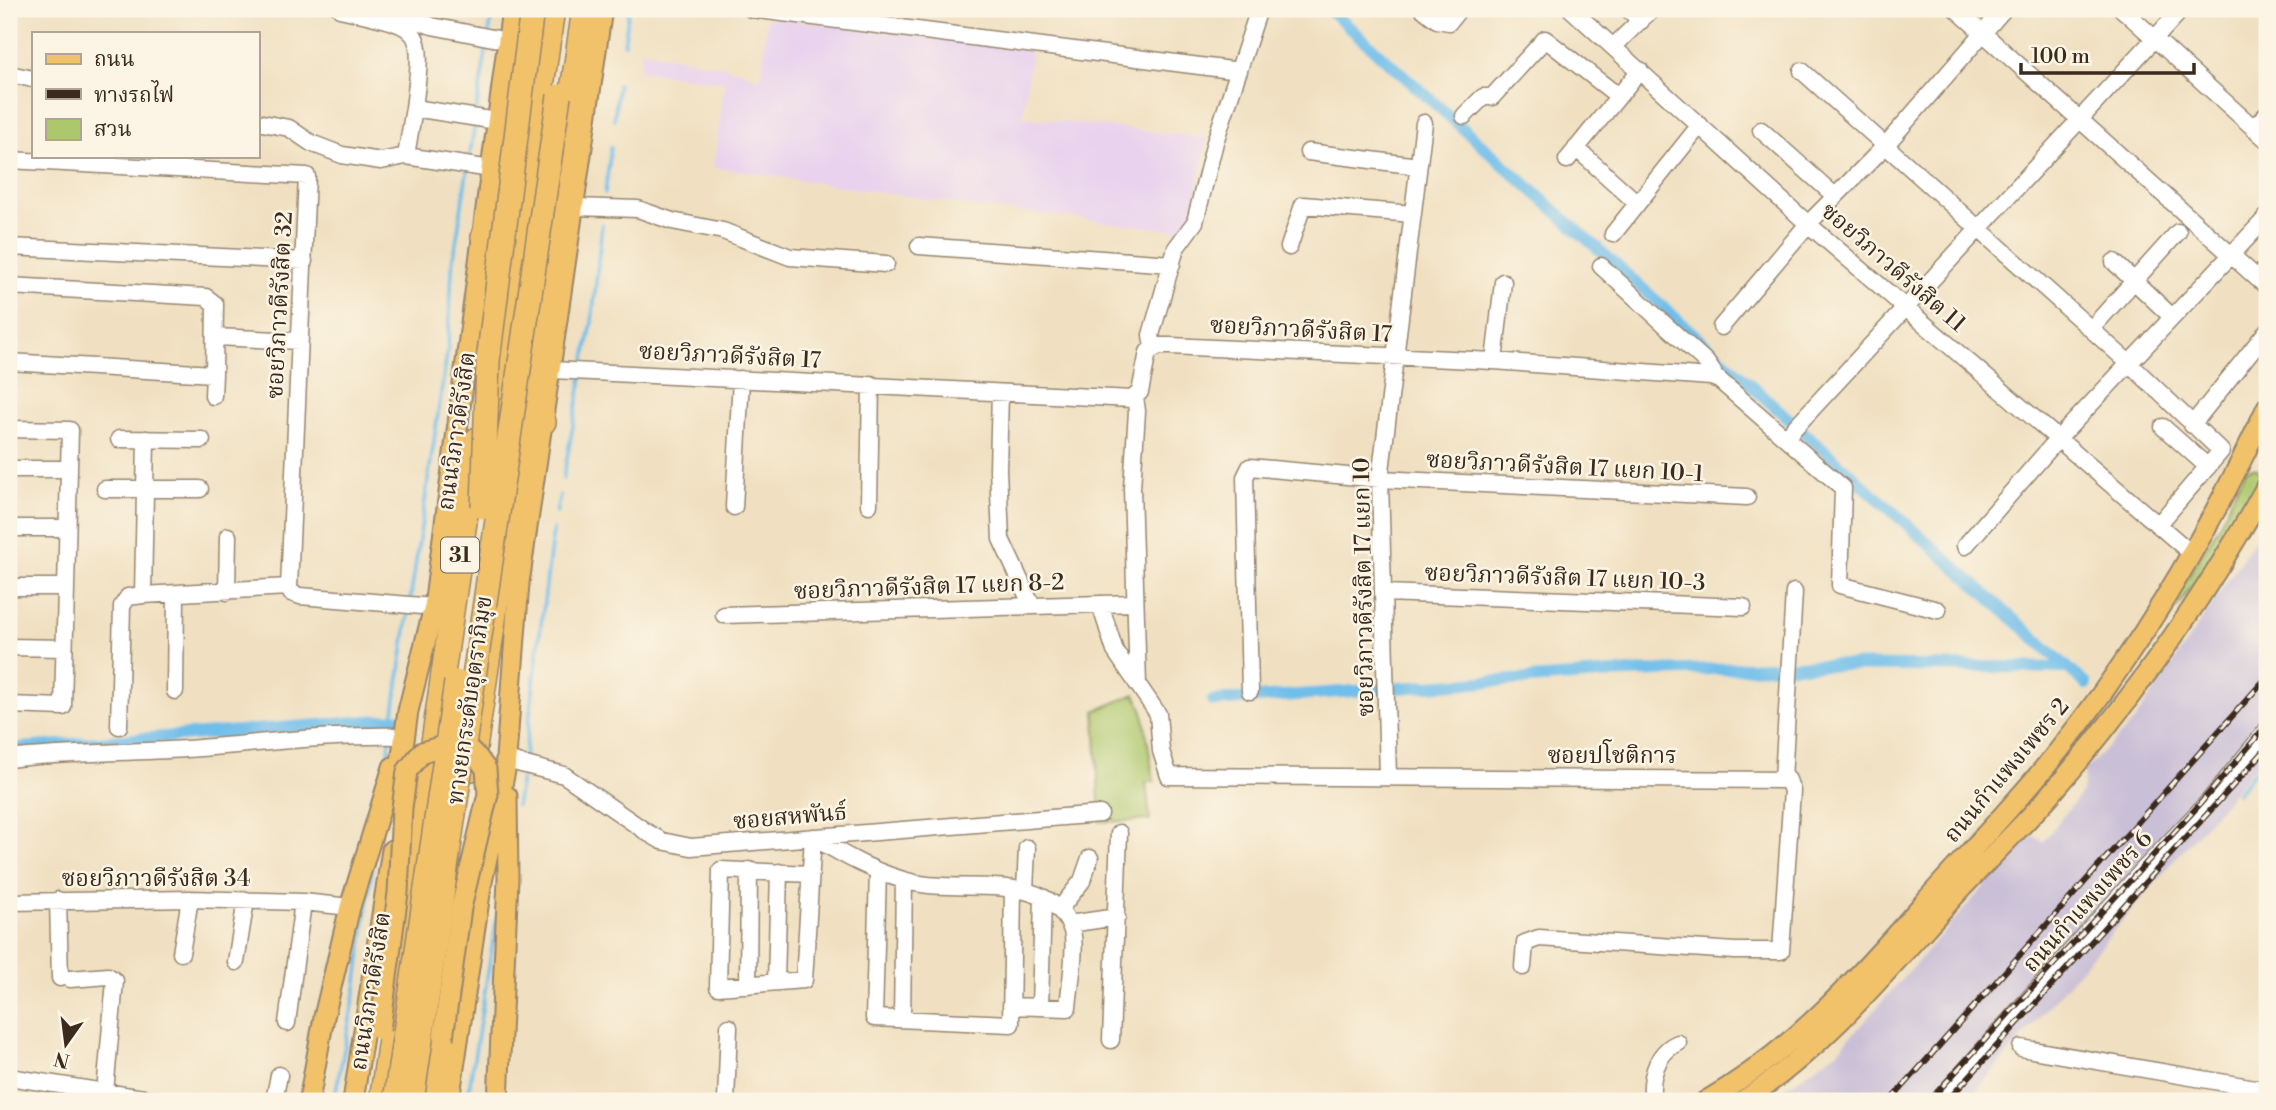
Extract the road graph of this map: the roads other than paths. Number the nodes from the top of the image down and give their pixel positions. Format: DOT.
graph roads {
  1 [pos="340,9"];
  2 [pos="387,9"];
  3 [pos="512,9"];
  4 [pos="532,9"];
  5 [pos="538,9"];
  6 [pos="553,9"];
  7 [pos="570,9"];
  8 [pos="583,9"];
  9 [pos="602,9"];
  10 [pos="751,9"];
  11 [pos="1259,9"];
  12 [pos="1423,9"];
  13 [pos="1459,9"];
  14 [pos="1571,9"];
  15 [pos="1628,9"];
  16 [pos="1956,9"];
  17 [pos="2004,9"];
  18 [pos="2122,9"];
  19 [pos="2182,9"];
  20 [pos="1646,15"];
  21 [pos="1983,32"];
  22 [pos="2155,39"];
  23 [pos="508,41"];
  24 [pos="1614,46"];
  25 [pos="1640,69"];
  26 [pos="1239,71"];
  27 [pos="1802,71"];
  28 [pos="9,74"];
  29 [pos="32,79"];
  30 [pos="559,96"];
  31 [pos="1618,96"];
  32 [pos="414,108"];
  33 [pos="2267,114"];
  34 [pos="1464,116"];
  35 [pos="497,121"];
  36 [pos="2079,121"];
  37 [pos="259,122"];
  38 [pos="1424,123"];
  39 [pos="1700,125"];
  40 [pos="2253,128"];
  41 [pos="1761,130"];
  42 [pos="2267,141"];
  43 [pos="1884,146"];
  44 [pos="1308,152"];
  45 [pos="406,156"];
  46 [pos="9,160"];
  47 [pos="1418,166"];
  48 [pos="491,169"];
  49 [pos="516,170"];
  50 [pos="1835,196"];
  51 [pos="1637,203"];
  52 [pos="575,207"];
  53 [pos="1413,214"];
  54 [pos="2267,217"];
  55 [pos="1808,223"];
  56 [pos="1978,227"];
  57 [pos="2178,232"];
  58 [pos="1613,234"];
  59 [pos="483,237"];
  60 [pos="919,246"];
  61 [pos="9,247"];
  62 [pos="1289,247"];
  63 [pos="2231,255"];
  64 [pos="304,261"];
  65 [pos="2114,262"];
  66 [pos="886,264"];
  67 [pos="1172,264"];
  68 [pos="1601,266"];
  69 [pos="1503,282"];
  70 [pos="2135,282"];
  71 [pos="9,286"];
  72 [pos="2267,287"];
  73 [pos="1905,305"];
  74 [pos="2172,317"];
  75 [pos="1721,327"];
  76 [pos="2091,329"];
  77 [pos="2267,331"];
  78 [pos="216,337"];
  79 [pos="299,341"];
  80 [pos="1153,348"];
  81 [pos="1395,356"];
  82 [pos="1494,360"];
  83 [pos="9,362"];
  84 [pos="2130,364"];
  85 [pos="542,369"];
  86 [pos="214,374"];
  87 [pos="1712,377"];
  88 [pos="741,379"];
  89 [pos="871,384"];
  90 [pos="1000,393"];
  91 [pos="213,396"];
  92 [pos="1135,397"];
  93 [pos="2267,407"];
  94 [pos="544,422"];
  95 [pos="2192,425"];
  96 [pos="2163,427"];
  97 [pos="9,429"];
  98 [pos="1786,438"];
  99 [pos="119,439"];
  100 [pos="146,439"];
  101 [pos="202,440"];
  102 [pos="2057,440"];
  103 [pos="2259,445"];
  104 [pos="2208,467"];
  105 [pos="9,469"];
  106 [pos="69,469"];
  107 [pos="1380,479"];
  108 [pos="2267,485"];
  109 [pos="105,489"];
  110 [pos="146,489"];
  111 [pos="200,489"];
  112 [pos="1747,497"];
  113 [pos="869,505"];
  114 [pos="482,507"];
  115 [pos="734,507"];
  116 [pos="2158,525"];
  117 [pos="9,528"];
  118 [pos="67,528"];
  119 [pos="228,536"];
  120 [pos="1965,546"];
  121 [pos="2192,554"];
  122 [pos="9,587"];
  123 [pos="66,587"];
  124 [pos="289,587"];
  125 [pos="227,592"];
  126 [pos="1794,592"];
  127 [pos="1385,593"];
  128 [pos="176,594"];
  129 [pos="144,595"];
  130 [pos="1135,603"];
  131 [pos="1100,604"];
  132 [pos="1032,606"];
  133 [pos="434,607"];
  134 [pos="1743,607"];
  135 [pos="1938,610"];
  136 [pos="724,615"];
  137 [pos="9,647"];
  138 [pos="64,648"];
  139 [pos="1138,685"];
  140 [pos="175,691"];
  141 [pos="1250,691"];
  142 [pos="9,705"];
  143 [pos="119,726"];
  144 [pos="2267,730"];
  145 [pos="402,742"];
  146 [pos="9,759"];
  147 [pos="515,764"];
  148 [pos="1388,776"];
  149 [pos="1783,779"];
  150 [pos="1100,814"];
  151 [pos="1119,833"];
  152 [pos="813,837"];
  153 [pos="1027,848"];
  154 [pos="1090,859"];
  155 [pos="750,870"];
  156 [pos="878,871"];
  157 [pos="779,872"];
  158 [pos="811,874"];
  159 [pos="904,880"];
  160 [pos="1019,890"];
  161 [pos="1042,898"];
  162 [pos="190,899"];
  163 [pos="58,900"];
  164 [pos="246,900"];
  165 [pos="9,902"];
  166 [pos="303,902"];
  167 [pos="350,906"];
  168 [pos="1059,910"];
  169 [pos="1117,917"];
  170 [pos="1069,924"];
  171 [pos="181,953"];
  172 [pos="236,962"];
  173 [pos="1522,967"];
  174 [pos="776,982"];
  175 [pos="748,985"];
  176 [pos="1011,1006"];
  177 [pos="1040,1007"];
  178 [pos="902,1019"];
  179 [pos="287,1023"];
  180 [pos="729,1027"];
  181 [pos="1111,1040"];
  182 [pos="1678,1043"];
  183 [pos="2021,1048"];
  184 [pos="497,1073"];
  185 [pos="279,1075"];
  186 [pos="9,1077"];
  187 [pos="2267,1090"];
  188 [pos="105,1092"];
  189 [pos="162,1101"];
  190 [pos="274,1101"];
  191 [pos="309,1101"];
  192 [pos="353,1101"];
  193 [pos="370,1101"];
  194 [pos="381,1101"];
  195 [pos="395,1101"];
  196 [pos="412,1101"];
  197 [pos="422,1101"];
  198 [pos="434,1101"];
  199 [pos="449,1101"];
  200 [pos="498,1101"];
  201 [pos="506,1101"];
  202 [pos="726,1101"];
  203 [pos="1653,1101"];
  204 [pos="1706,1101"];
  205 [pos="1743,1101"];
  206 [pos="1938,1101"];
  1 -- 32 [label="street"];
  2 -- 23 [label="street"];
  3 -- 23 [label="main road, ถนนวิภาวดีรังสิต / 31"];
  4 -- 114 [label="highway, bridge"];
  5 -- 49 [label="highway, ถนนวิภาวดีรังสิต / 31"];
  6 -- 114 [label="highway, ทางยกระดับอุตราภิมุข / 31, bridge"];
  7 -- 30 [label="highway, ทางยกระดับอุตราภิมุข / 31"];
  8 -- 30 [label="highway"];
  8 -- 85 [label="highway, 31"];
  9 -- 52 [label="main road, 31"];
  10 -- 26 [label="street"];
  11 -- 26 [label="street"];
  12 -- 13 [label="street"];
  14 -- 24 [label="street, ซอยวิภาวดีรังสิต 11"];
  15 -- 20 [label="street"];
  16 -- 21 [label="street"];
  17 -- 21 [label="street"];
  18 -- 22 [label="street"];
  19 -- 22 [label="street"];
  20 -- 24 [label="street"];
  21 -- 36 [label="street"];
  21 -- 43 [label="street"];
  22 -- 36 [label="street"];
  22 -- 40 [label="street"];
  23 -- 35 [label="main road, ถนนวิภาวดีรังสิต / 31"];
  24 -- 25 [label="street, ซอยวิภาวดีรังสิต 11"];
  25 -- 31 [label="street"];
  25 -- 39 [label="street, ซอยวิภาวดีรังสิต 11"];
  26 -- 67 [label="street"];
  27 -- 43 [label="street"];
  28 -- 29 [label="street"];
  30 -- 196 [label="highway, ทางยกระดับอุตราภิมุข / 31, bridge"];
  31 -- 34 [label="street"];
  31 -- 51 [label="street"];
  32 -- 35 [label="street"];
  32 -- 45 [label="street"];
  33 -- 40 [label="street"];
  35 -- 48 [label="main road, ถนนวิภาวดีรังสิต / 31"];
  36 -- 56 [label="street"];
  36 -- 63 [label="street"];
  37 -- 45 [label="street"];
  38 -- 47 [label="street, ซอยวิภาวดีรังสิต 17 แยก 10"];
  39 -- 51 [label="street"];
  39 -- 55 [label="street, ซอยวิภาวดีรังสิต 11"];
  40 -- 42 [label="street"];
  41 -- 50 [label="street"];
  43 -- 50 [label="street"];
  43 -- 56 [label="street"];
  44 -- 47 [label="street"];
  45 -- 48 [label="street"];
  46 -- 64 [label="street, ซอยวิภาวดีรังสิต 32"];
  47 -- 53 [label="street, ซอยวิภาวดีรังสิต 17 แยก 10"];
  48 -- 59 [label="main road, ถนนวิภาวดีรังสิต / 31"];
  49 -- 59 [label="highway"];
  49 -- 194 [label="highway, ถนนวิภาวดีรังสิต / 31"];
  50 -- 55 [label="street"];
  51 -- 58 [label="street"];
  52 -- 66 [label="street"];
  52 -- 85 [label="main road, 31"];
  53 -- 62 [label="street"];
  53 -- 81 [label="street, ซอยวิภาวดีรังสิต 17 แยก 10"];
  54 -- 63 [label="street"];
  55 -- 73 [label="street, ซอยวิภาวดีรังสิต 11"];
  55 -- 75 [label="street"];
  56 -- 73 [label="street"];
  56 -- 76 [label="street"];
  57 -- 70 [label="street"];
  59 -- 133 [label="main road, ถนนวิภาวดีรังสิต / 31"];
  60 -- 67 [label="street"];
  61 -- 64 [label="street"];
  63 -- 72 [label="street"];
  63 -- 74 [label="street"];
  64 -- 79 [label="street, ซอยวิภาวดีรังสิต 32"];
  65 -- 70 [label="street"];
  67 -- 80 [label="street"];
  68 -- 87 [label="street"];
  69 -- 82 [label="street"];
  70 -- 74 [label="street"];
  70 -- 76 [label="street"];
  71 -- 78 [label="street"];
  73 -- 98 [label="street"];
  73 -- 102 [label="street, ซอยวิภาวดีรังสิต 11"];
  74 -- 84 [label="street"];
  76 -- 84 [label="street"];
  77 -- 95 [label="street"];
  78 -- 79 [label="street"];
  78 -- 86 [label="street"];
  79 -- 124 [label="street, ซอยวิภาวดีรังสิต 32"];
  80 -- 81 [label="street, ซอยวิภาวดีรังสิต 17"];
  80 -- 92 [label="street"];
  81 -- 82 [label="street, ซอยวิภาวดีรังสิต 17"];
  81 -- 107 [label="street, ซอยวิภาวดีรังสิต 17 แยก 10"];
  82 -- 87 [label="street, ซอยวิภาวดีรังสิต 17"];
  83 -- 86 [label="street"];
  84 -- 95 [label="street"];
  84 -- 102 [label="street"];
  85 -- 88 [label="street, ซอยวิภาวดีรังสิต 17"];
  85 -- 94 [label="highway"];
  85 -- 197 [label="highway, 31"];
  86 -- 91 [label="street"];
  87 -- 98 [label="street"];
  88 -- 89 [label="street, ซอยวิภาวดีรังสิต 17"];
  88 -- 115 [label="street"];
  89 -- 90 [label="street, ซอยวิภาวดีรังสิต 17"];
  89 -- 113 [label="street"];
  90 -- 92 [label="street, ซอยวิภาวดีรังสิต 17"];
  90 -- 132 [label="street"];
  92 -- 130 [label="street"];
  93 -- 103 [label="main road, ถนนกำแพงเพชร 2"];
  94 -- 147 [label="main road"];
  95 -- 104 [label="street"];
  96 -- 104 [label="street"];
  97 -- 106 [label="street"];
  98 -- 135 [label="street"];
  99 -- 100 [label="street"];
  100 -- 101 [label="street"];
  100 -- 110 [label="street"];
  102 -- 116 [label="street, ซอยวิภาวดีรังสิต 11"];
  102 -- 120 [label="street"];
  103 -- 121 [label="main road, ถนนกำแพงเพชร 2"];
  104 -- 116 [label="street"];
  105 -- 106 [label="street"];
  106 -- 118 [label="street"];
  107 -- 112 [label="street, ซอยวิภาวดีรังสิต 17 แยก 10-1"];
  107 -- 127 [label="street, ซอยวิภาวดีรังสิต 17 แยก 10"];
  107 -- 141 [label="street, ซอยวิภาวดีรังสิต 17 แยก 10-1"];
  108 -- 205 [label="main road, ถนนกำแพงเพชร 2"];
  109 -- 110 [label="street"];
  110 -- 111 [label="street"];
  110 -- 129 [label="street"];
  114 -- 195 [label="highway, ทางยกระดับอุตราภิมุข / 31, bridge"];
  116 -- 121 [label="street, ซอยวิภาวดีรังสิต 11"];
  117 -- 118 [label="street"];
  118 -- 123 [label="street"];
  119 -- 125 [label="street"];
  121 -- 204 [label="main road, ถนนกำแพงเพชร 2"];
  122 -- 123 [label="street"];
  123 -- 138 [label="street"];
  124 -- 125 [label="street"];
  124 -- 133 [label="street"];
  125 -- 128 [label="street"];
  126 -- 149 [label="street"];
  127 -- 134 [label="street, ซอยวิภาวดีรังสิต 17 แยก 10-3"];
  127 -- 148 [label="street, ซอยวิภาวดีรังสิต 17 แยก 10"];
  128 -- 129 [label="street"];
  128 -- 140 [label="street"];
  129 -- 143 [label="street"];
  130 -- 131 [label="street, ซอยวิภาวดีรังสิต 17 แยก 8-2"];
  130 -- 139 [label="street"];
  131 -- 132 [label="street, ซอยวิภาวดีรังสิต 17 แยก 8-2"];
  131 -- 139 [label="street, ซอยปโชติการ"];
  132 -- 136 [label="street, ซอยวิภาวดีรังสิต 17 แยก 8-2"];
  133 -- 145 [label="main road, ถนนวิภาวดีรังสิต / 31"];
  137 -- 138 [label="street"];
  138 -- 142 [label="street"];
  139 -- 148 [label="street, ซอยปโชติการ"];
  144 -- 206 [label="street, ถนนกำแพงเพชร 6"];
  145 -- 146 [label="street"];
  145 -- 167 [label="main road"];
  145 -- 192 [label="main road, ถนนวิภาวดีรังสิต / 31"];
  147 -- 152 [label="street, ซอยสหพันธ์"];
  147 -- 184 [label="main road"];
  147 -- 199 [label="main road"];
  148 -- 149 [label="street, ซอยปโชติการ"];
  149 -- 173 [label="street"];
  150 -- 152 [label="street, ซอยสหพันธ์"];
  151 -- 169 [label="street"];
  152 -- 156 [label="street"];
  152 -- 158 [label="street"];
  153 -- 160 [label="street"];
  154 -- 168 [label="street"];
  155 -- 157 [label="street"];
  155 -- 175 [label="street"];
  155 -- 175 [label="street"];
  156 -- 159 [label="street"];
  156 -- 178 [label="street"];
  157 -- 158 [label="street"];
  157 -- 174 [label="street"];
  158 -- 174 [label="street"];
  159 -- 160 [label="street"];
  159 -- 178 [label="street"];
  160 -- 161 [label="street"];
  160 -- 176 [label="street"];
  161 -- 168 [label="street"];
  161 -- 177 [label="street"];
  162 -- 163 [label="street, ซอยวิภาวดีรังสิต 34"];
  162 -- 164 [label="street, ซอยวิภาวดีรังสิต 34"];
  162 -- 171 [label="street"];
  163 -- 165 [label="street, ซอยวิภาวดีรังสิต 34"];
  163 -- 188 [label="street"];
  164 -- 166 [label="street, ซอยวิภาวดีรังสิต 34"];
  164 -- 172 [label="street"];
  166 -- 167 [label="street, ซอยวิภาวดีรังสิต 34"];
  166 -- 179 [label="street"];
  167 -- 191 [label="main road"];
  168 -- 170 [label="street"];
  169 -- 170 [label="street"];
  169 -- 181 [label="street"];
  170 -- 177 [label="street"];
  174 -- 175 [label="street"];
  176 -- 177 [label="street"];
  176 -- 178 [label="street"];
  180 -- 202 [label="street"];
  182 -- 203 [label="street"];
  183 -- 187 [label="street"];
  184 -- 200 [label="main road"];
  184 -- 201 [label="main road"];
  185 -- 190 [label="street"];
  186 -- 188 [label="street"];
  188 -- 189 [label="street"];
  193 -- 198 [label="main road, bridge"];
}
